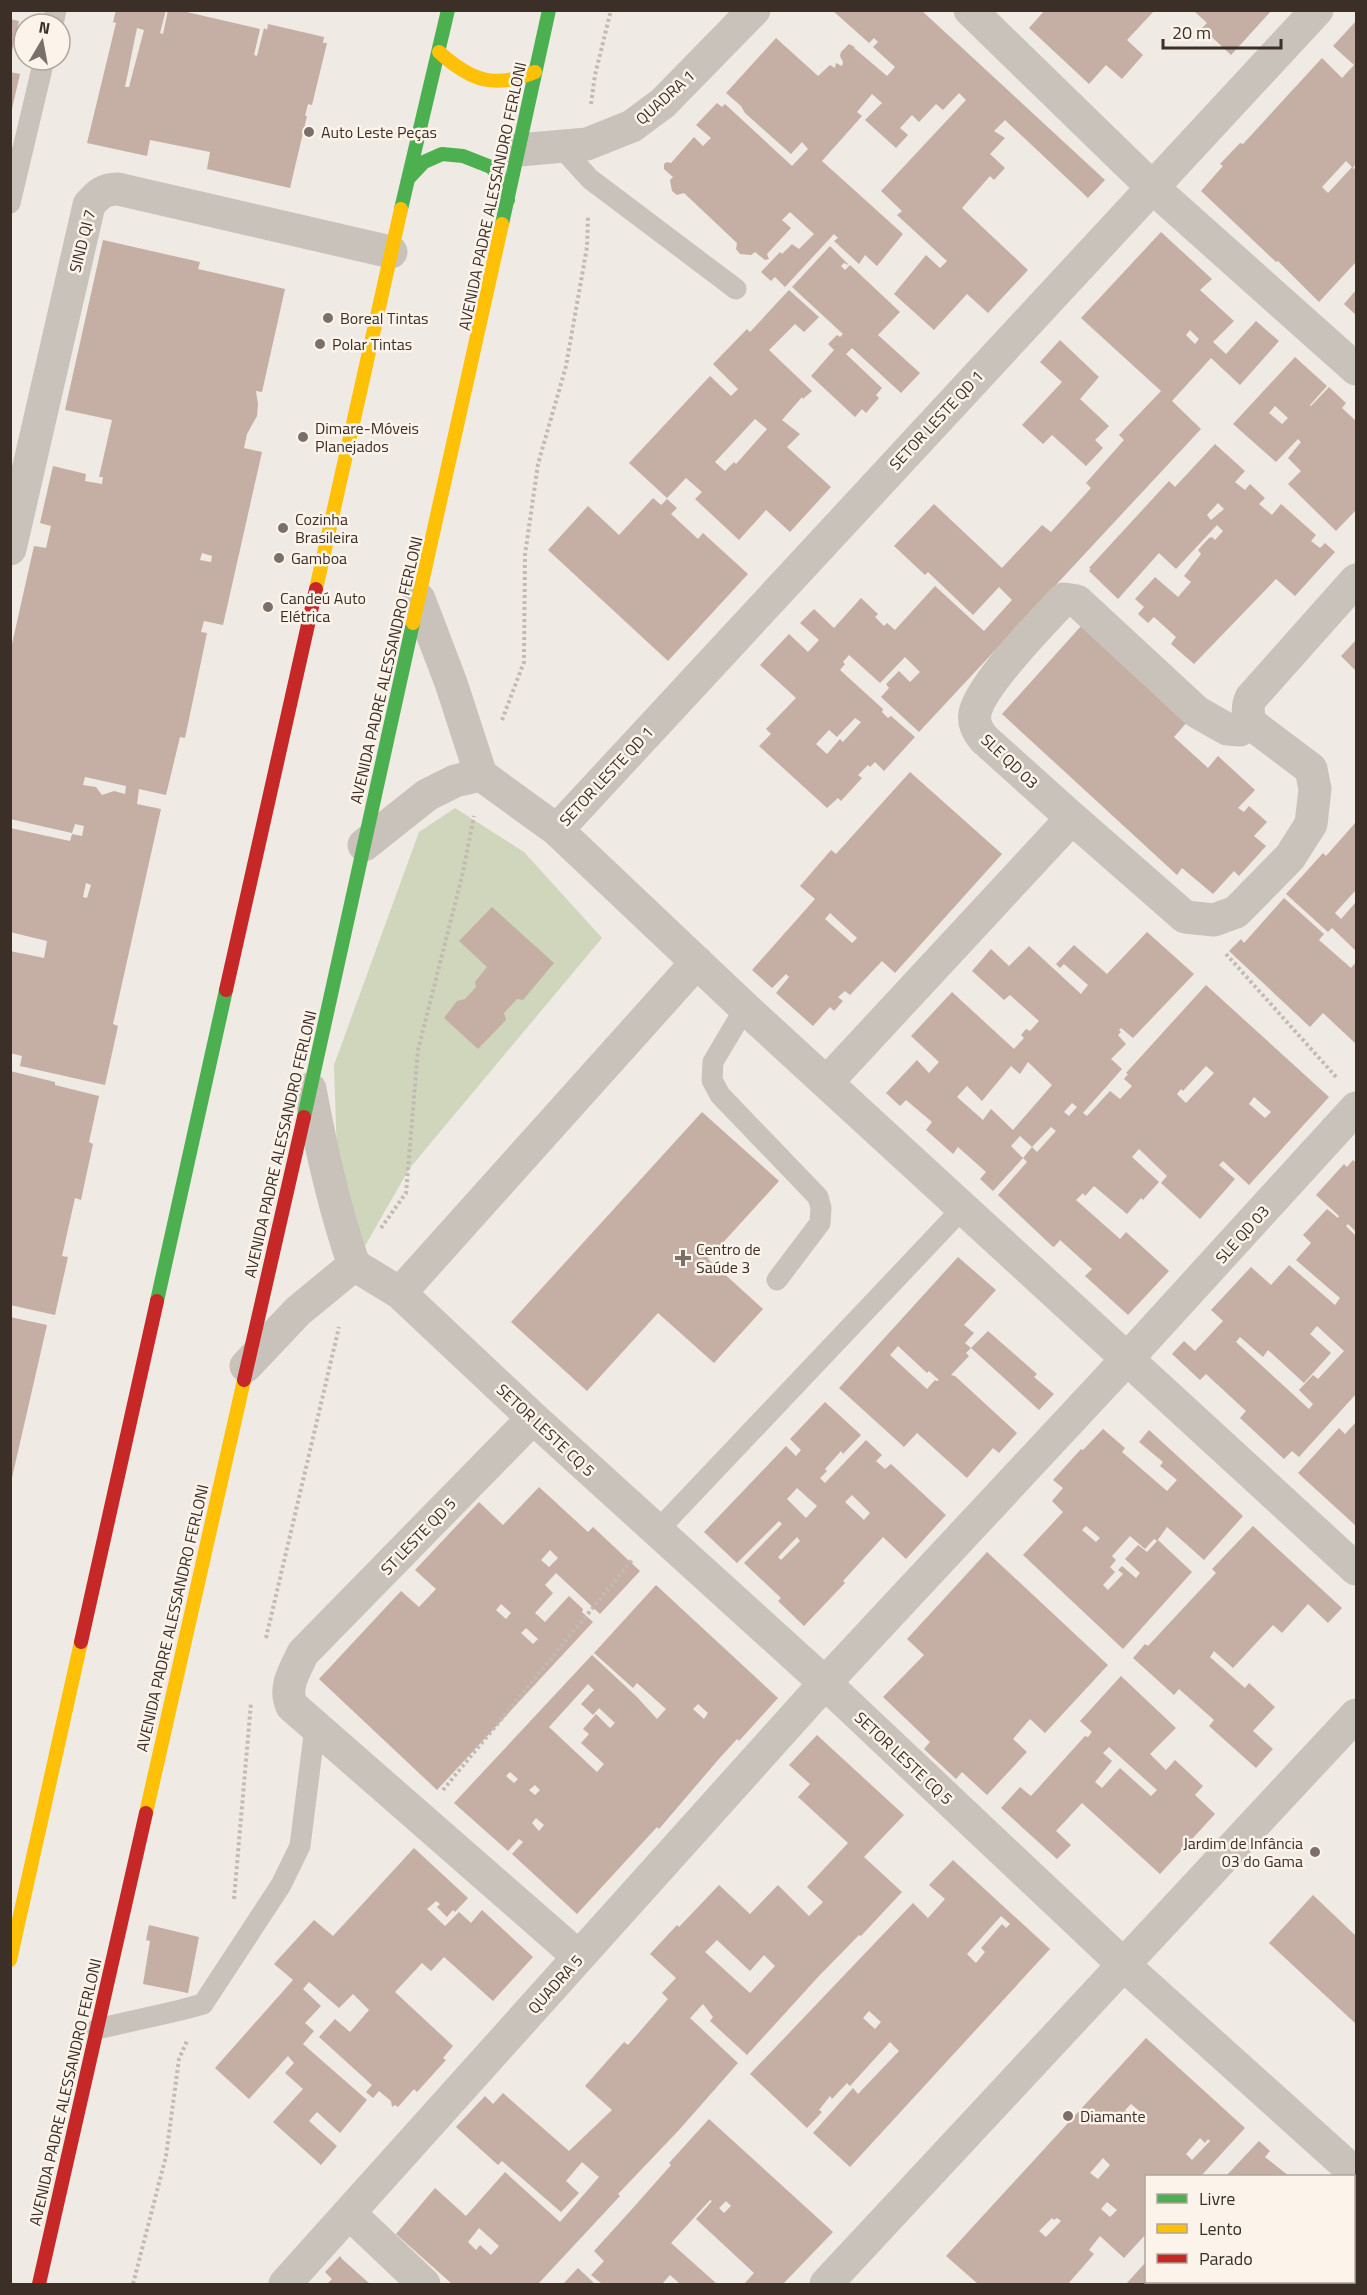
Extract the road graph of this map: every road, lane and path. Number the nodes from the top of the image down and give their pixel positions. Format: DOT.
graph roads {
  1 [pos="448,10"];
  2 [pos="549,10"];
  3 [pos="611,10"];
  4 [pos="754,10"];
  5 [pos="970,10"];
  6 [pos="1317,10"];
  7 [pos="439,52"];
  8 [pos="41,72"];
  9 [pos="535,72"];
  10 [pos="574,145"];
  11 [pos="519,150"];
  12 [pos="409,178"];
  13 [pos="590,179"];
  14 [pos="1152,187"];
  15 [pos="508,200"];
  16 [pos="10,203"];
  17 [pos="391,252"];
  18 [pos="736,290"];
  19 [pos="1356,369"];
  20 [pos="10,549"];
  21 [pos="1356,580"];
  22 [pos="419,599"];
  23 [pos="1250,723"];
  24 [pos="481,775"];
  25 [pos="1072,818"];
  26 [pos="557,830"];
  27 [pos="364,845"];
  28 [pos="1196,920"];
  29 [pos="697,962"];
  30 [pos="745,1008"];
  31 [pos="827,1082"];
  32 [pos="310,1089"];
  33 [pos="1349,1096"];
  34 [pos="963,1208"];
  35 [pos="354,1265"];
  36 [pos="777,1280"];
  37 [pos="400,1293"];
  38 [pos="341,1319"];
  39 [pos="1127,1359"];
  40 [pos="246,1366"];
  41 [pos="533,1418"];
  42 [pos="657,1531"];
  43 [pos="1356,1569"];
  44 [pos="265,1645"];
  45 [pos="825,1683"];
  46 [pos="251,1702"];
  47 [pos="1356,1715"];
  48 [pos="315,1727"];
  49 [pos="420,1818"];
  50 [pos="233,1906"];
  51 [pos="579,1956"];
  52 [pos="10,1960"];
  53 [pos="1125,1966"];
  54 [pos="203,2004"];
  55 [pos="97,2029"];
  56 [pos="1356,2174"];
  57 [pos="349,2213"];
  58 [pos="39,2284"];
  59 [pos="133,2284"];
  60 [pos="285,2284"];
  61 [pos="424,2284"];
  62 [pos="826,2284"];
  1 -- 7 [label="main road"];
  2 -- 9 [label="main road, AVENIDA PADRE ALESSANDRO FERLONI"];
  3 -- 10 [label="path"];
  4 -- 10 [label="street, QUADRA 1"];
  5 -- 14 [label="street"];
  6 -- 14 [label="street, SETOR LESTE QD 1"];
  7 -- 9 [label="main road"];
  7 -- 12 [label="main road"];
  8 -- 16 [label="lane"];
  9 -- 11 [label="main road, AVENIDA PADRE ALESSANDRO FERLONI"];
  10 -- 11 [label="street, QUADRA 1"];
  10 -- 13 [label="lane"];
  11 -- 15 [label="main road, AVENIDA PADRE ALESSANDRO FERLONI"];
  12 -- 15 [label="main road"];
  12 -- 17 [label="main road"];
  13 -- 18 [label="lane"];
  13 -- 24 [label="path"];
  14 -- 19 [label="street"];
  14 -- 26 [label="street, SETOR LESTE QD 1"];
  15 -- 22 [label="main road, AVENIDA PADRE ALESSANDRO FERLONI"];
  17 -- 20 [label="street, SIND QI 7"];
  17 -- 52 [label="main road"];
  21 -- 23 [label="street"];
  22 -- 24 [label="street"];
  22 -- 27 [label="main road, AVENIDA PADRE ALESSANDRO FERLONI"];
  23 -- 25 [label="street, SLE QD 03"];
  23 -- 28 [label="street"];
  24 -- 26 [label="street"];
  24 -- 27 [label="street"];
  24 -- 35 [label="path"];
  25 -- 28 [label="street"];
  25 -- 31 [label="street"];
  26 -- 29 [label="street"];
  27 -- 32 [label="main road, AVENIDA PADRE ALESSANDRO FERLONI"];
  28 -- 33 [label="path"];
  29 -- 30 [label="street"];
  29 -- 37 [label="street"];
  30 -- 31 [label="street"];
  30 -- 36 [label="lane"];
  31 -- 34 [label="street"];
  32 -- 35 [label="street"];
  32 -- 40 [label="main road, AVENIDA PADRE ALESSANDRO FERLONI"];
  33 -- 39 [label="street, SLE QD 03"];
  34 -- 39 [label="street"];
  34 -- 42 [label="lane"];
  35 -- 37 [label="street, SETOR LESTE CQ 5"];
  35 -- 40 [label="street"];
  37 -- 41 [label="street, SETOR LESTE CQ 5"];
  38 -- 44 [label="path"];
  39 -- 43 [label="street"];
  39 -- 45 [label="street, SLE QD 03"];
  40 -- 55 [label="main road, AVENIDA PADRE ALESSANDRO FERLONI"];
  41 -- 42 [label="street, SETOR LESTE CQ 5"];
  41 -- 48 [label="street, ST LESTE QD 5"];
  42 -- 45 [label="street, SETOR LESTE CQ 5"];
  42 -- 49 [label="path"];
  45 -- 51 [label="street, QUADRA 5"];
  45 -- 53 [label="street, SETOR LESTE CQ 5"];
  46 -- 50 [label="path"];
  47 -- 53 [label="street"];
  48 -- 49 [label="street"];
  48 -- 54 [label="lane"];
  49 -- 51 [label="street"];
  51 -- 57 [label="street, QUADRA 5"];
  53 -- 56 [label="street, SETOR LESTE CQ 5"];
  53 -- 62 [label="street"];
  54 -- 55 [label="lane"];
  54 -- 59 [label="path"];
  55 -- 58 [label="main road, AVENIDA PADRE ALESSANDRO FERLONI"];
  57 -- 60 [label="street, QUADRA 5"];
  57 -- 61 [label="street"];
}
